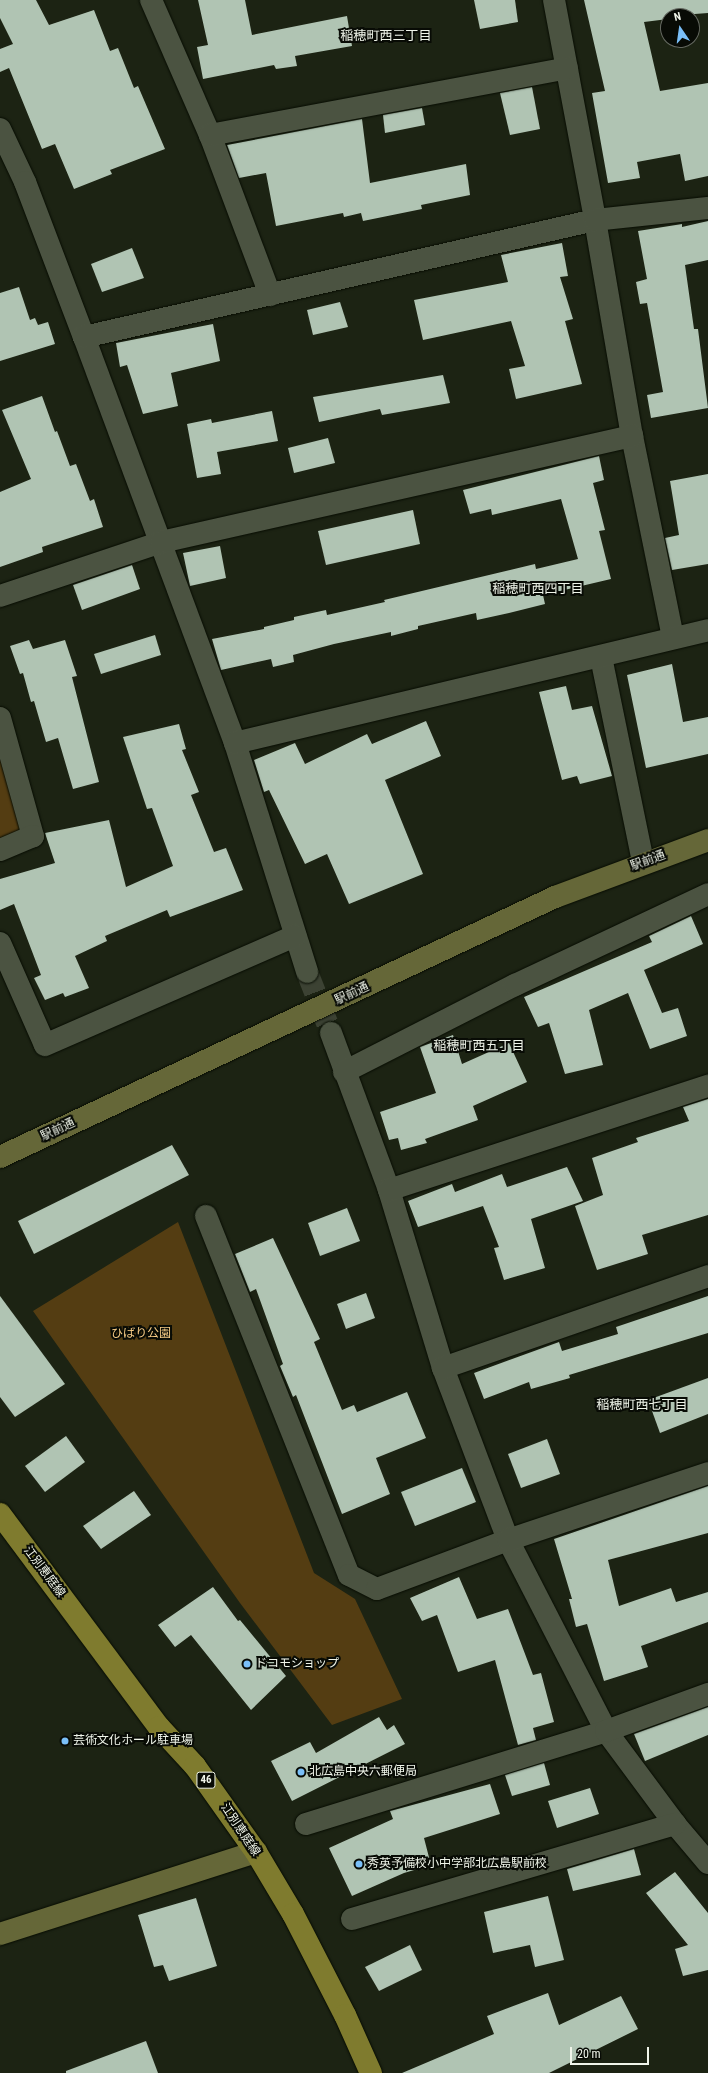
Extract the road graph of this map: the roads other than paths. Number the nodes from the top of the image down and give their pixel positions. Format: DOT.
graph roads {
  1 [pos="151,0"];
  2 [pos="554,0"];
  3 [pos="566,68"];
  4 [pos="0,129"];
  5 [pos="210,135"];
  6 [pos="708,208"];
  7 [pos="595,220"];
  8 [pos="270,295"];
  9 [pos="84,337"];
  10 [pos="632,436"];
  11 [pos="161,542"];
  12 [pos="0,596"];
  13 [pos="708,630"];
  14 [pos="673,638"];
  15 [pos="601,657"];
  16 [pos="0,718"];
  17 [pos="235,743"];
  18 [pos="708,840"];
  19 [pos="0,850"];
  20 [pos="643,862"];
  21 [pos="708,894"];
  22 [pos="295,936"];
  23 [pos="0,943"];
  24 [pos="307,972"];
  25 [pos="331,1033"];
  26 [pos="344,1072"];
  27 [pos="708,1086"];
  28 [pos="0,1157"];
  29 [pos="389,1190"];
  30 [pos="206,1216"];
  31 [pos="708,1276"];
  32 [pos="443,1368"];
  33 [pos="708,1473"];
  34 [pos="2,1518"];
  35 [pos="508,1540"];
  36 [pos="708,1694"];
  37 [pos="606,1731"];
  38 [pos="306,1824"];
  39 [pos="675,1824"];
  40 [pos="256,1852"];
  41 [pos="708,1863"];
  42 [pos="352,1919"];
  43 [pos="0,1934"];
  44 [pos="371,2073"];
  1 -- 5 [label="street"];
  2 -- 3 [label="street"];
  3 -- 5 [label="street"];
  3 -- 7 [label="street"];
  4 -- 9 [label="street"];
  5 -- 8 [label="street"];
  6 -- 7 [label="street"];
  7 -- 8 [label="street"];
  7 -- 10 [label="street"];
  8 -- 9 [label="street"];
  9 -- 11 [label="street"];
  10 -- 11 [label="street"];
  10 -- 14 [label="street"];
  11 -- 12 [label="street"];
  11 -- 17 [label="street"];
  13 -- 14 [label="street"];
  14 -- 15 [label="street"];
  15 -- 17 [label="street"];
  15 -- 20 [label="street"];
  16 -- 19 [label="street"];
  17 -- 22 [label="street"];
  18 -- 20 [label="street, 駅前通"];
  20 -- 28 [label="street, 駅前通"];
  21 -- 26 [label="street"];
  22 -- 23 [label="street"];
  22 -- 24 [label="street"];
  25 -- 26 [label="street"];
  26 -- 29 [label="street"];
  27 -- 29 [label="street"];
  29 -- 32 [label="street"];
  30 -- 35 [label="street"];
  31 -- 32 [label="street"];
  32 -- 35 [label="street"];
  33 -- 35 [label="street"];
  34 -- 40 [label="main road, 江別恵庭線 / 46"];
  35 -- 37 [label="street"];
  36 -- 37 [label="street"];
  37 -- 38 [label="street"];
  37 -- 39 [label="street"];
  39 -- 41 [label="street"];
  39 -- 42 [label="street"];
  40 -- 43 [label="street"];
  40 -- 44 [label="main road, 江別恵庭線 / 46"];
}
